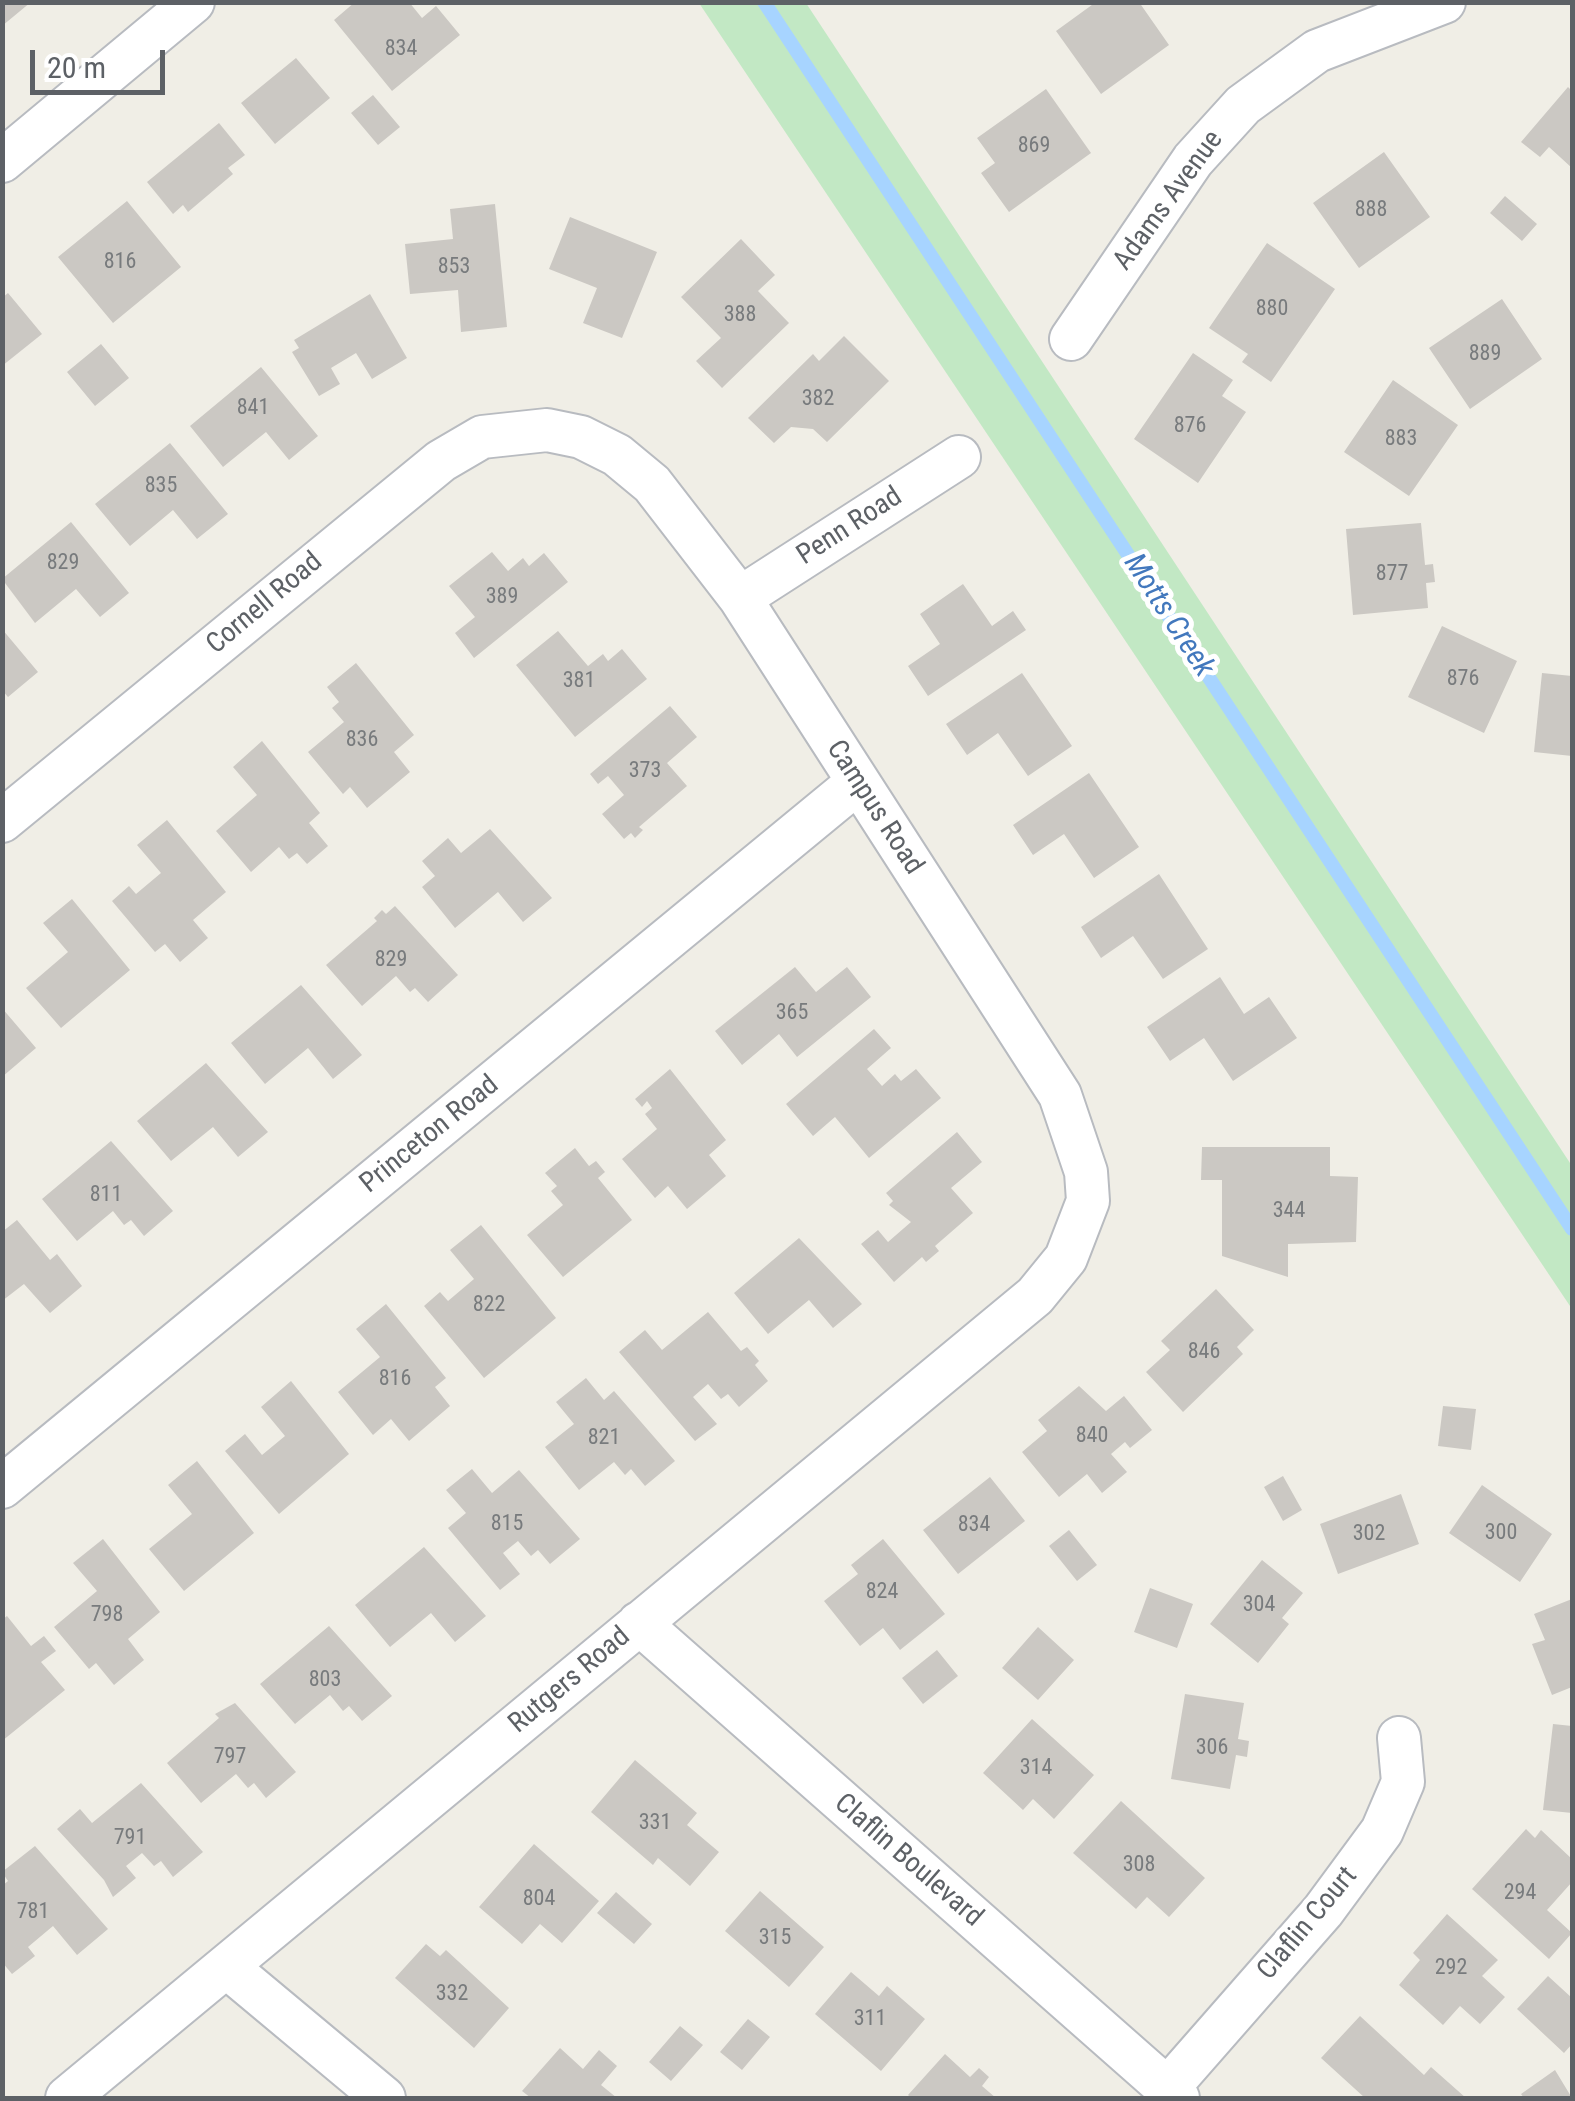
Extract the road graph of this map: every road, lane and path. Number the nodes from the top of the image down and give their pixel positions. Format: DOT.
graph roads {
  1 [pos="193,2"];
  2 [pos="1444,2"];
  3 [pos="2,161"];
  4 [pos="1070,339"];
  5 [pos="547,430"];
  6 [pos="959,457"];
  7 [pos="740,598"];
  8 [pos="858,783"];
  9 [pos="2,821"];
  10 [pos="1066,1258"];
  11 [pos="2,1487"];
  12 [pos="639,1623"];
  13 [pos="1400,1738"];
  14 [pos="228,1967"];
  15 [pos="1172,2094"];
  16 [pos="67,2098"];
  17 [pos="384,2098"];
  1 -- 3 [label="street"];
  2 -- 4 [label="street, Adams Avenue"];
  5 -- 7 [label="street, Campus Road"];
  5 -- 9 [label="street, Cornell Road"];
  6 -- 7 [label="street, Penn Road"];
  7 -- 8 [label="street, Campus Road"];
  8 -- 10 [label="street, Campus Road"];
  8 -- 11 [label="street, Princeton Road"];
  10 -- 12 [label="street, Rutgers Road"];
  12 -- 14 [label="street, Rutgers Road"];
  12 -- 15 [label="street, Claflin Boulevard"];
  13 -- 15 [label="street, Claflin Court"];
  14 -- 16 [label="street, Rutgers Road"];
  14 -- 17 [label="street"];
}
